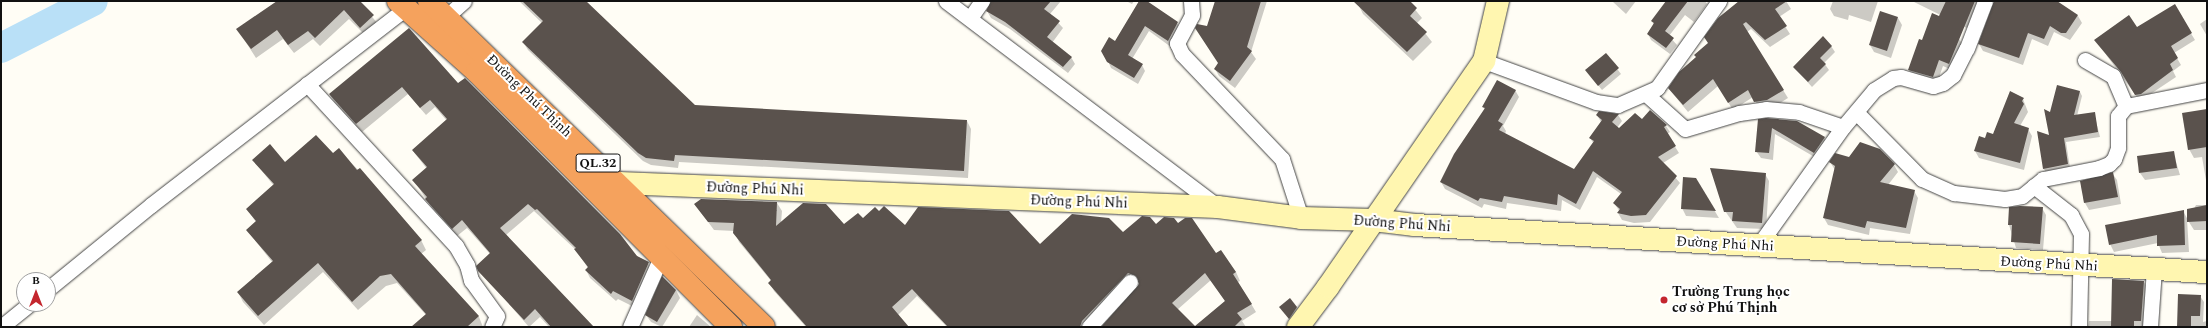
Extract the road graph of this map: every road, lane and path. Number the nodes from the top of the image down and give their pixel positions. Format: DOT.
graph roads {
  1 [pos="429,1"];
  2 [pos="464,1"];
  3 [pos="946,1"];
  4 [pos="982,1"];
  5 [pos="1190,1"];
  6 [pos="1498,1"];
  7 [pos="1719,1"];
  8 [pos="1985,1"];
  9 [pos="402,5"];
  10 [pos="446,17"];
  11 [pos="970,18"];
  12 [pos="2085,60"];
  13 [pos="1484,61"];
  14 [pos="307,84"];
  15 [pos="2207,90"];
  16 [pos="1646,94"];
  17 [pos="2126,106"];
  18 [pos="1856,112"];
  19 [pos="1843,127"];
  20 [pos="619,183"];
  21 [pos="2034,186"];
  22 [pos="603,199"];
  23 [pos="1218,208"];
  24 [pos="1301,218"];
  25 [pos="1373,220"];
  26 [pos="1758,246"];
  27 [pos="661,257"];
  28 [pos="2082,266"];
  29 [pos="2154,269"];
  30 [pos="2207,272"];
  31 [pos="1130,282"];
  32 [pos="56,283"];
  33 [pos="20,312"];
  34 [pos="1,327"];
  35 [pos="492,327"];
  36 [pos="630,327"];
  37 [pos="730,327"];
  38 [pos="764,327"];
  39 [pos="1089,327"];
  40 [pos="1298,327"];
  41 [pos="2079,327"];
  42 [pos="2150,327"];
  1 -- 10 [label="highway, Đường Phú Thịnh / QL.32"];
  2 -- 10 [label="street"];
  3 -- 11 [label="street"];
  4 -- 11 [label="street"];
  5 -- 24 [label="street"];
  6 -- 13 [label="street"];
  7 -- 16 [label="street"];
  8 -- 18 [label="street"];
  9 -- 14 [label="street"];
  9 -- 22 [label="highway, Đường Phú Thịnh / QL.32"];
  10 -- 20 [label="highway, Đường Phú Thịnh / QL.32"];
  11 -- 23 [label="street"];
  12 -- 17 [label="street"];
  13 -- 16 [label="street"];
  13 -- 25 [label="street"];
  14 -- 32 [label="street"];
  14 -- 35 [label="street"];
  15 -- 17 [label="street"];
  16 -- 19 [label="street"];
  17 -- 21 [label="street"];
  18 -- 19 [label="street"];
  18 -- 21 [label="street"];
  19 -- 26 [label="street"];
  20 -- 22 [label="street"];
  20 -- 23 [label="street, Đường Phú Nhi"];
  20 -- 38 [label="highway, Đường Phú Thịnh / QL.32"];
  21 -- 28 [label="street"];
  22 -- 27 [label="highway, Đường Phú Thịnh / QL.32"];
  23 -- 24 [label="street, Đường Phú Nhi"];
  24 -- 25 [label="street, Đường Phú Nhi"];
  25 -- 26 [label="street, Đường Phú Nhi"];
  25 -- 40 [label="street"];
  26 -- 28 [label="street, Đường Phú Nhi"];
  27 -- 36 [label="street"];
  27 -- 37 [label="highway, Đường Phú Thịnh / QL.32"];
  28 -- 29 [label="street, Đường Phú Nhi"];
  28 -- 41 [label="street"];
  29 -- 30 [label="street, Đường Phú Nhi"];
  29 -- 42 [label="street"];
  31 -- 39 [label="street"];
  33 -- 34 [label="street"];
}
